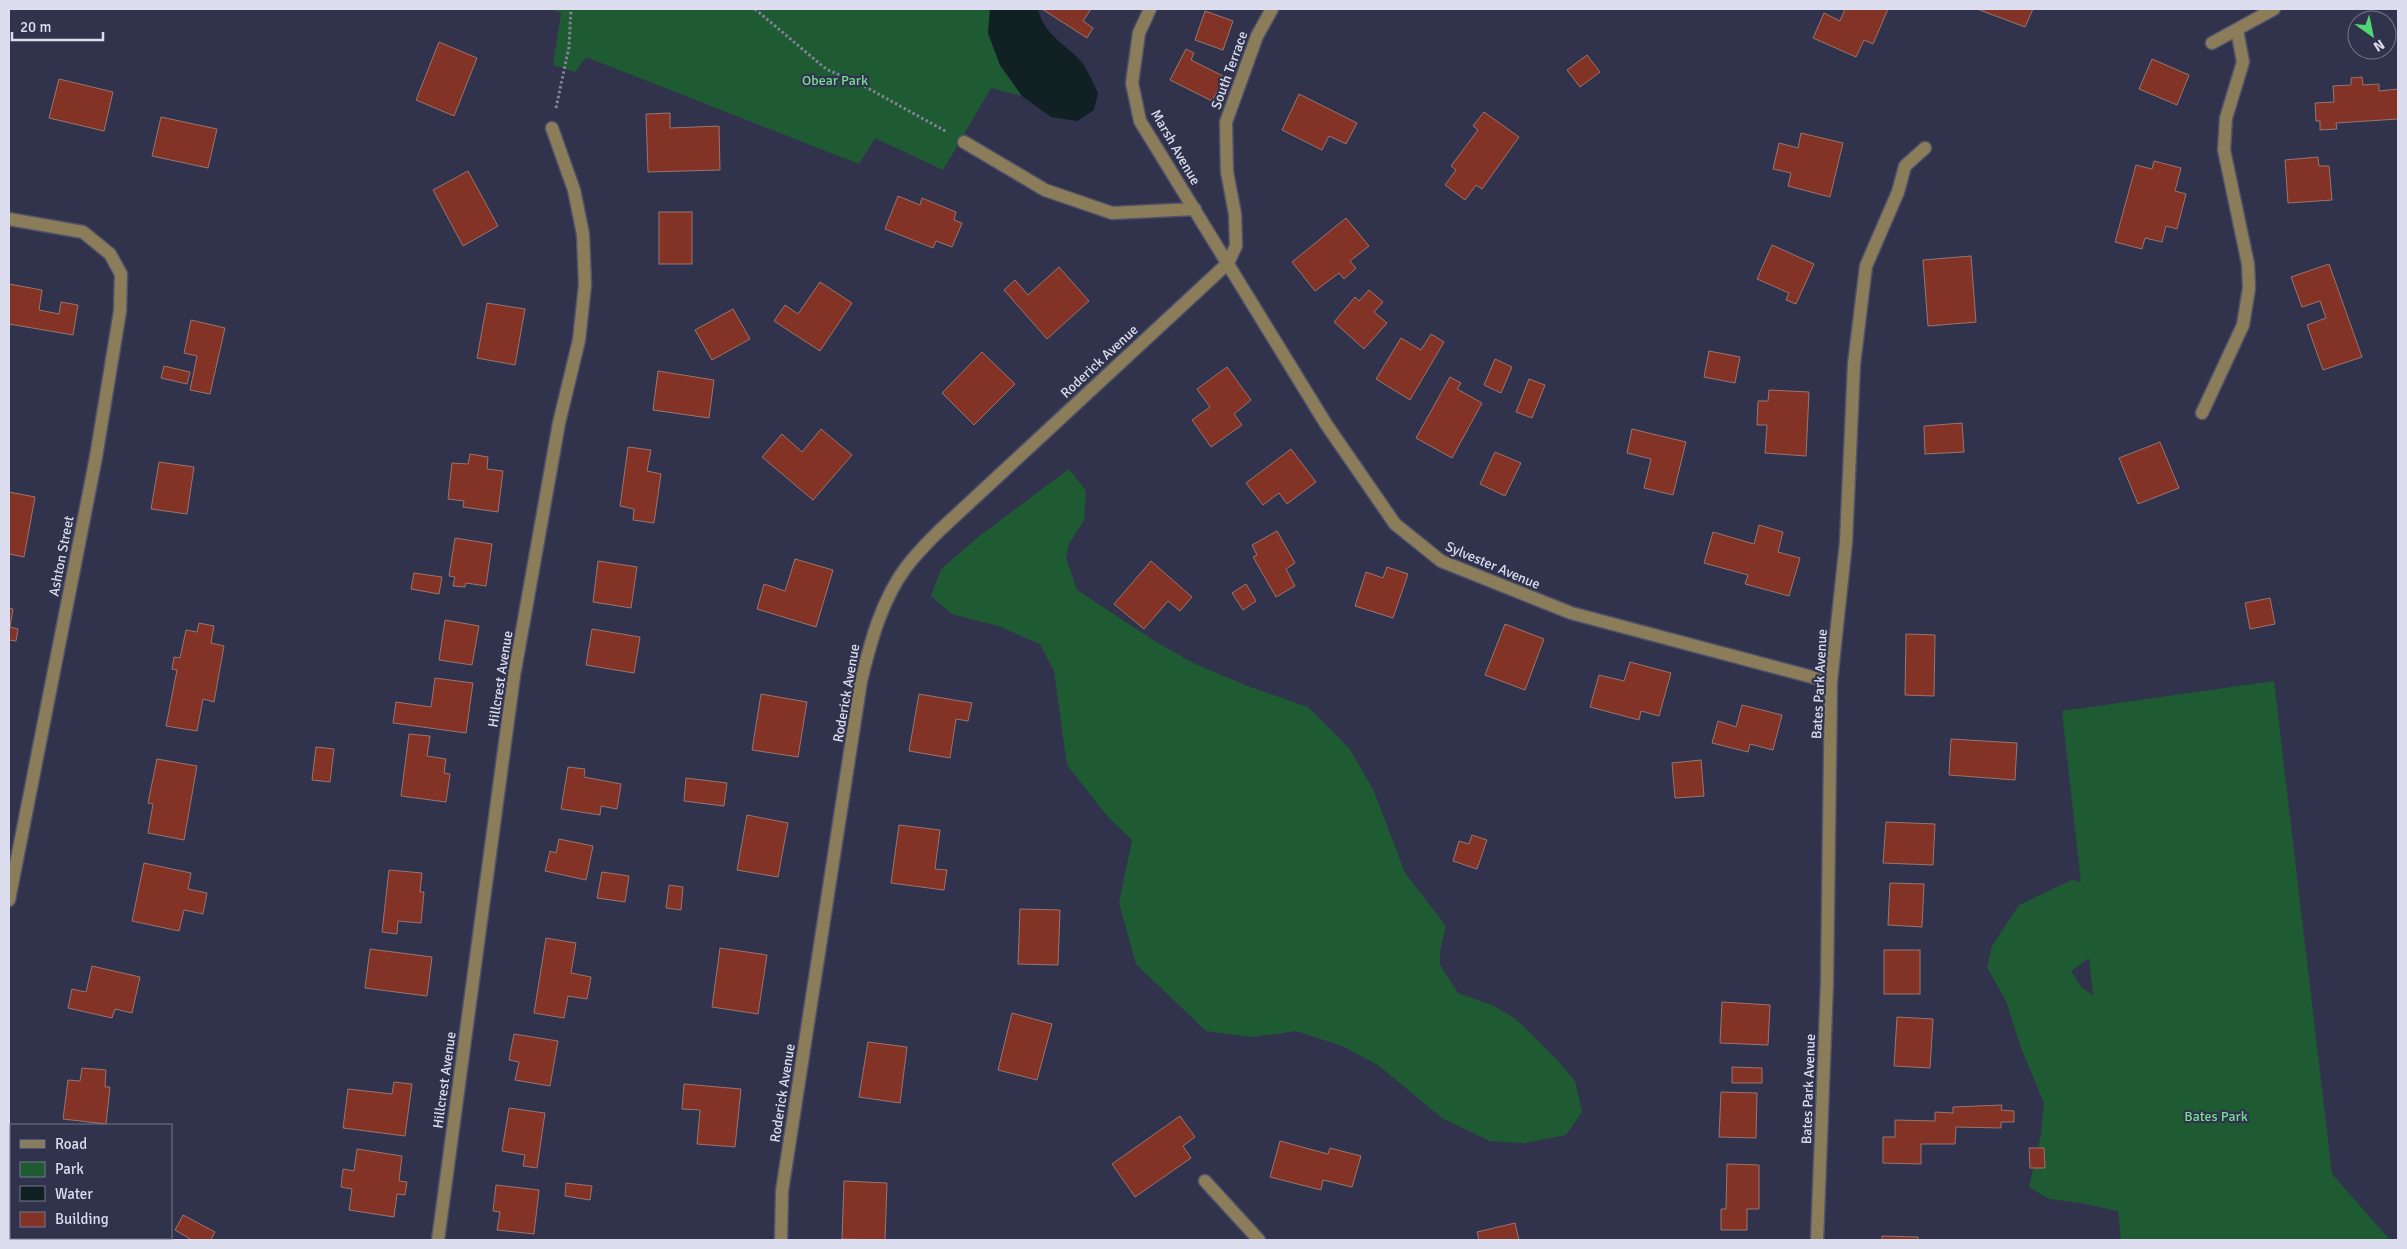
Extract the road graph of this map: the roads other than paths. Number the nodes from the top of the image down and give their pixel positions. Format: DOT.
graph roads {
  1 [pos="1150,9"];
  2 [pos="1272,9"];
  3 [pos="2274,9"];
  4 [pos="2236,30"];
  5 [pos="2212,43"];
  6 [pos="552,128"];
  7 [pos="964,142"];
  8 [pos="1925,148"];
  9 [pos="1194,209"];
  10 [pos="9,218"];
  11 [pos="1228,262"];
  12 [pos="2202,413"];
  13 [pos="1831,682"];
  14 [pos="9,900"];
  15 [pos="1205,1181"];
  16 [pos="438,1240"];
  17 [pos="781,1240"];
  18 [pos="1259,1240"];
  19 [pos="1817,1240"];
  1 -- 9 [label="street, Marsh Avenue"];
  2 -- 11 [label="street, South Terrace"];
  3 -- 4 [label="street"];
  4 -- 5 [label="street"];
  4 -- 12 [label="street"];
  6 -- 16 [label="street, Hillcrest Avenue"];
  7 -- 9 [label="street"];
  8 -- 13 [label="street, Bates Park Avenue"];
  9 -- 11 [label="street, Marsh Avenue"];
  10 -- 14 [label="street, Ashton Street"];
  11 -- 13 [label="street, Sylvester Avenue"];
  11 -- 17 [label="street, Roderick Avenue"];
  13 -- 19 [label="street, Bates Park Avenue"];
  15 -- 18 [label="street"];
}
